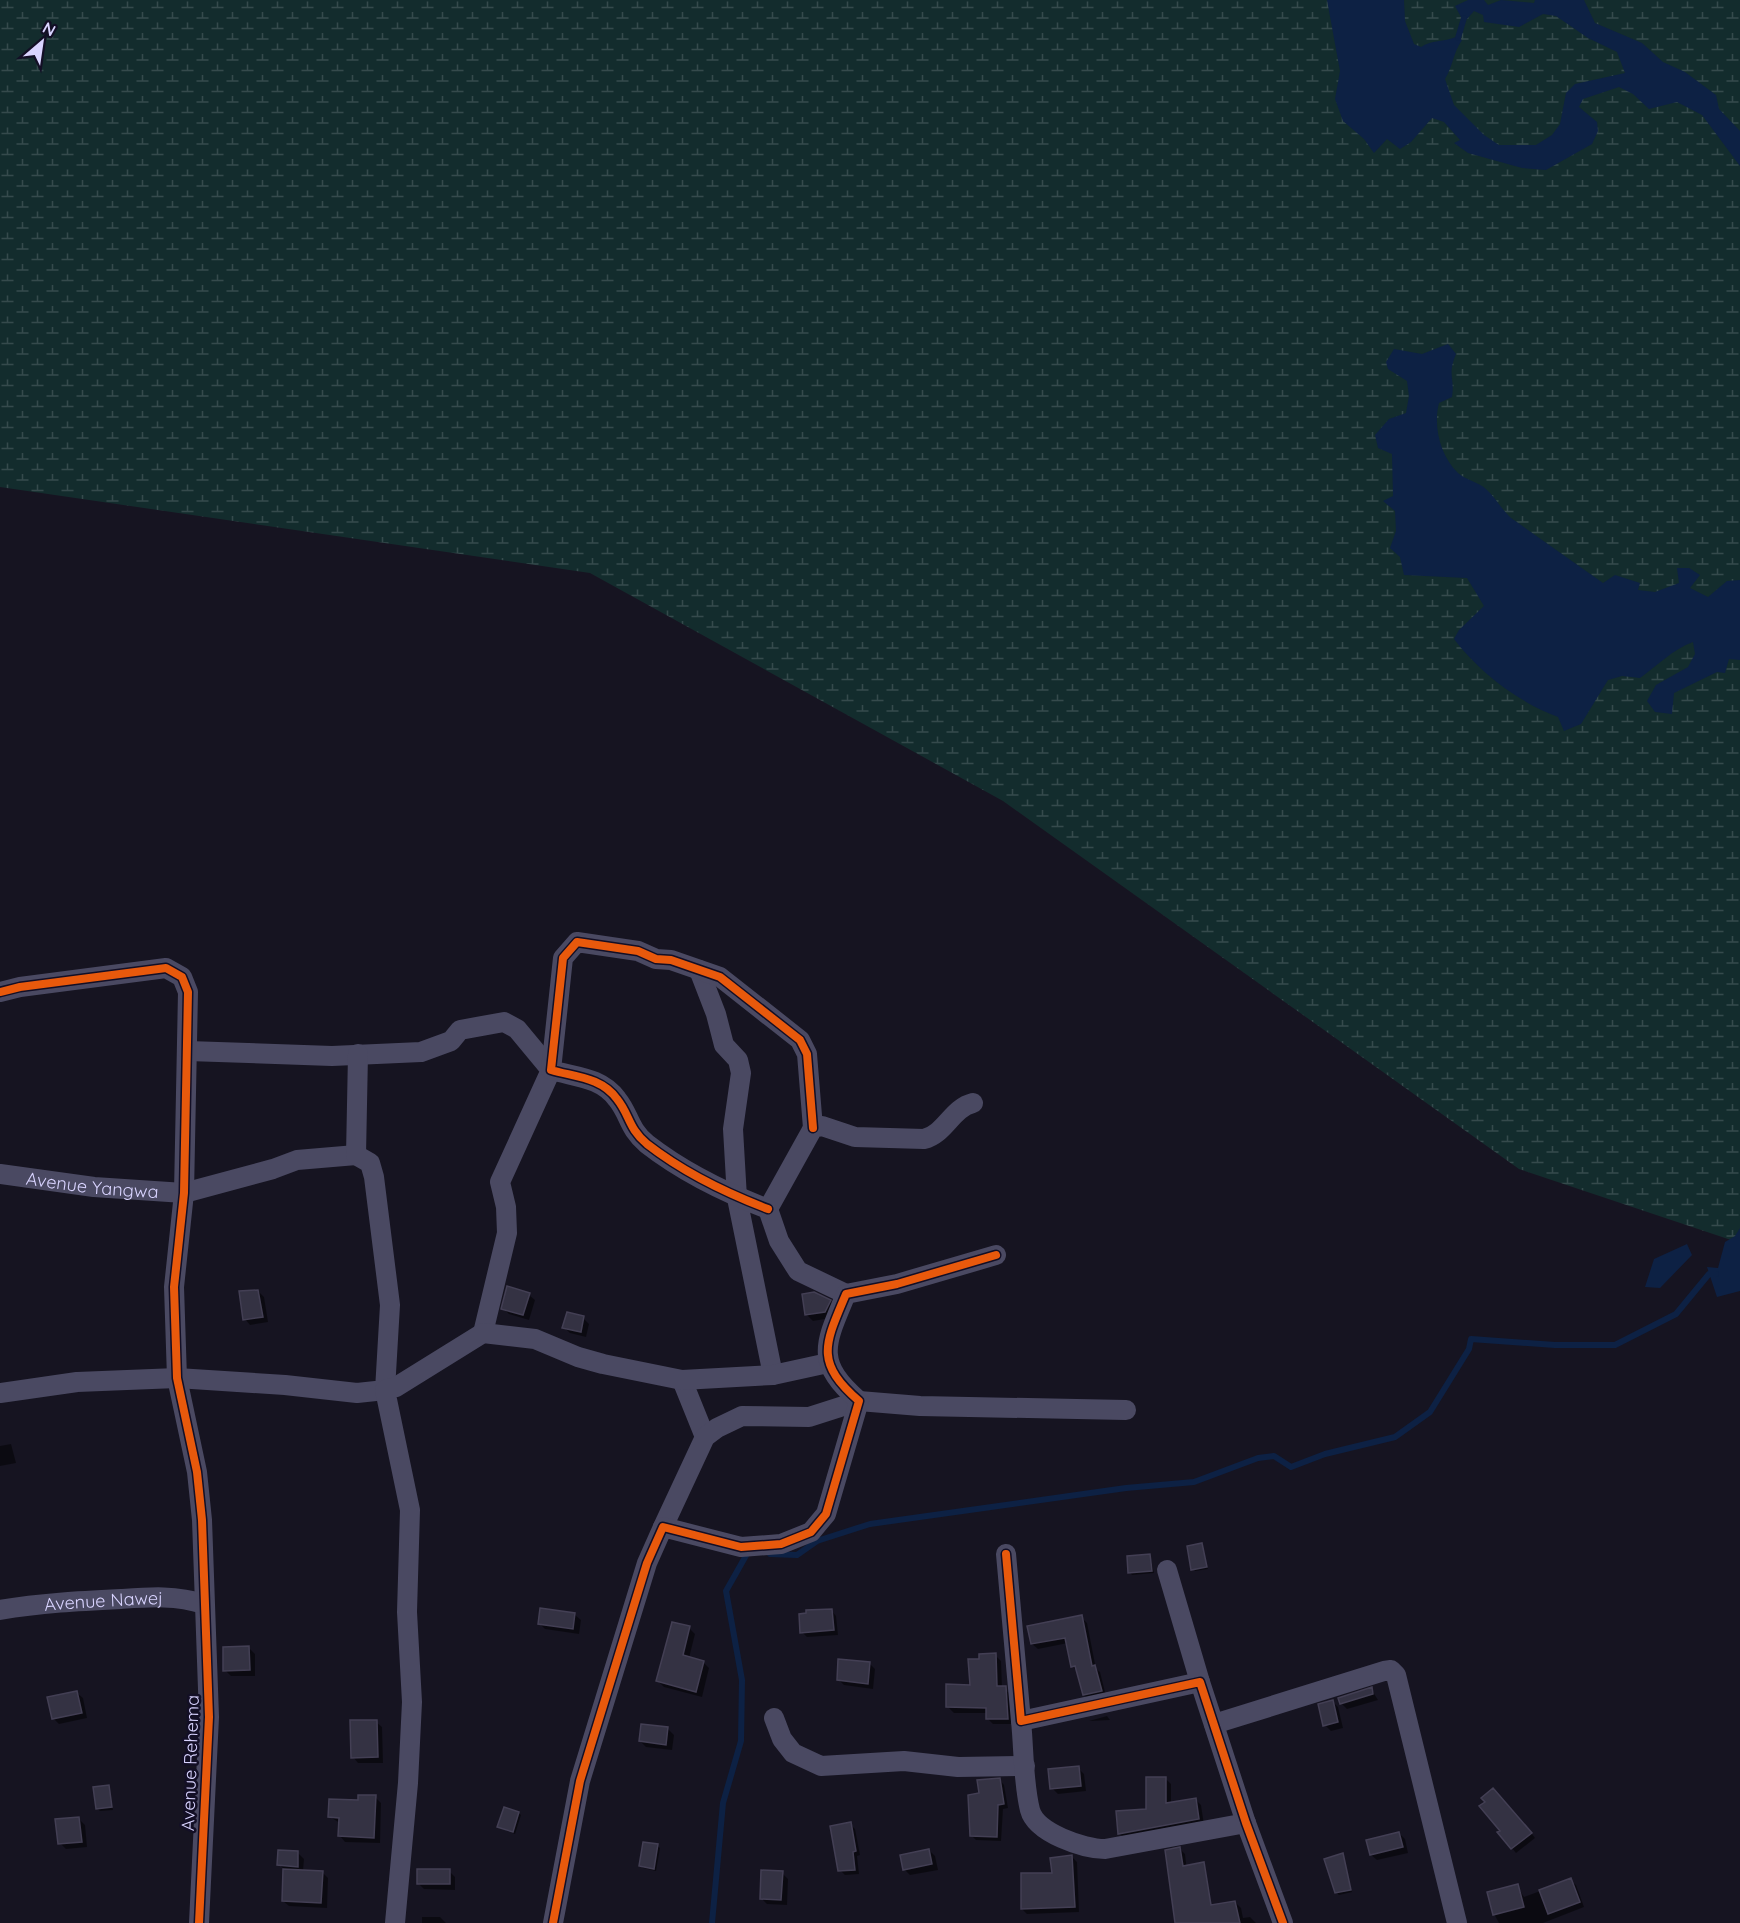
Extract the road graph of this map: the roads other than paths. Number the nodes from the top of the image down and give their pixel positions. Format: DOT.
graph roads {
  1 [pos="699,969"];
  2 [pos="0,992"];
  3 [pos="188,1051"];
  4 [pos="358,1054"];
  5 [pos="551,1070"];
  6 [pos="973,1103"];
  7 [pos="813,1128"];
  8 [pos="356,1155"];
  9 [pos="0,1174"];
  10 [pos="184,1193"];
  11 [pos="737,1198"];
  12 [pos="768,1209"];
  13 [pos="996,1255"];
  14 [pos="846,1294"];
  15 [pos="483,1333"];
  16 [pos="828,1363"];
  17 [pos="773,1375"];
  18 [pos="177,1378"];
  19 [pos="682,1380"];
  20 [pos="385,1390"];
  21 [pos="0,1393"];
  22 [pos="859,1401"];
  23 [pos="1126,1410"];
  24 [pos="705,1437"];
  25 [pos="663,1527"];
  26 [pos="1006,1554"];
  27 [pos="1167,1570"];
  28 [pos="204,1604"];
  29 [pos="0,1610"];
  30 [pos="1200,1682"];
  31 [pos="774,1718"];
  32 [pos="1021,1721"];
  33 [pos="1214,1724"];
  34 [pos="1025,1766"];
  35 [pos="1246,1823"];
  36 [pos="199,1923"];
  37 [pos="394,1923"];
  38 [pos="553,1923"];
  39 [pos="1283,1923"];
  40 [pos="1457,1923"];
  1 -- 5 [label="street"];
  1 -- 7 [label="street"];
  1 -- 11 [label="street"];
  2 -- 3 [label="street, Avenue Rehema"];
  3 -- 4 [label="street"];
  3 -- 10 [label="street, Avenue Rehema"];
  4 -- 5 [label="street"];
  4 -- 8 [label="street"];
  5 -- 11 [label="street"];
  5 -- 15 [label="street"];
  6 -- 7 [label="street"];
  7 -- 12 [label="street"];
  8 -- 10 [label="street, Avenue Yangwa"];
  8 -- 20 [label="street"];
  9 -- 10 [label="street, Avenue Yangwa"];
  10 -- 18 [label="street, Avenue Rehema"];
  11 -- 12 [label="street"];
  11 -- 17 [label="street"];
  12 -- 14 [label="street"];
  13 -- 14 [label="street"];
  14 -- 16 [label="street"];
  15 -- 19 [label="street"];
  15 -- 20 [label="street"];
  16 -- 17 [label="street"];
  16 -- 22 [label="street"];
  17 -- 19 [label="street"];
  18 -- 20 [label="street"];
  18 -- 21 [label="street"];
  18 -- 28 [label="street, Avenue Rehema"];
  19 -- 24 [label="street"];
  20 -- 37 [label="street"];
  22 -- 23 [label="street"];
  22 -- 24 [label="street"];
  22 -- 25 [label="street"];
  24 -- 25 [label="street"];
  25 -- 38 [label="street"];
  26 -- 32 [label="street"];
  27 -- 30 [label="street"];
  28 -- 29 [label="street, Avenue Nawej"];
  28 -- 36 [label="street, Avenue Rehema"];
  30 -- 32 [label="street"];
  30 -- 33 [label="street"];
  31 -- 34 [label="street"];
  32 -- 34 [label="street"];
  33 -- 35 [label="street"];
  33 -- 40 [label="street"];
  34 -- 35 [label="street"];
  35 -- 39 [label="street"];
}
